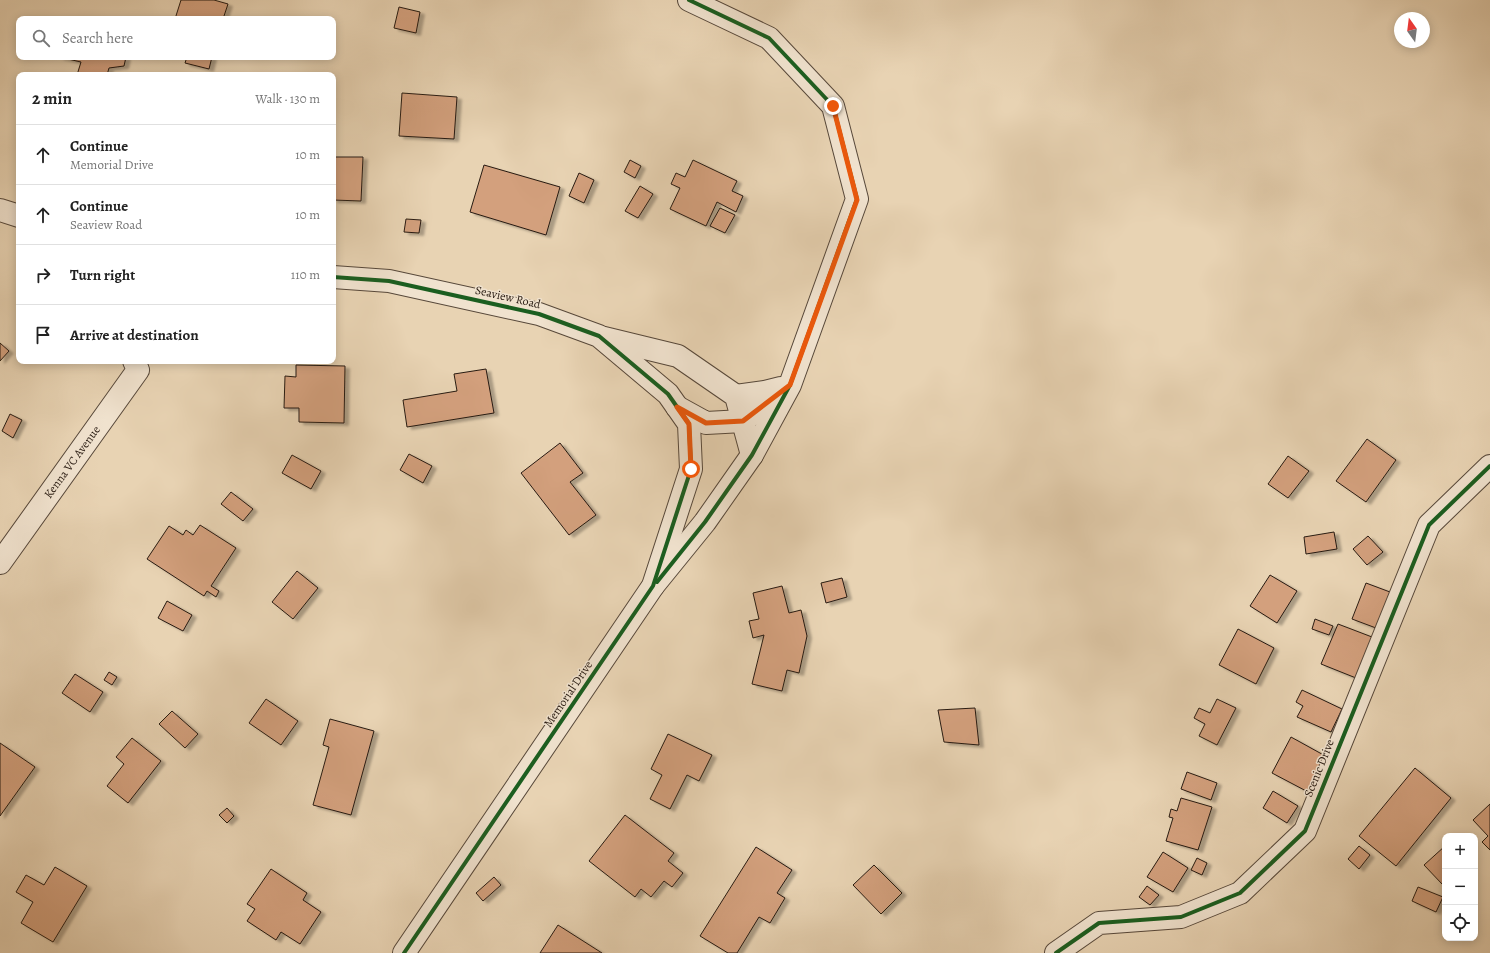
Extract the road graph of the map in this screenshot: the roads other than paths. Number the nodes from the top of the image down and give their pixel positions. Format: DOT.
graph roads {
  1 [pos="689,0"];
  2 [pos="0,210"];
  3 [pos="16,215"];
  4 [pos="336,277"];
  5 [pos="599,336"];
  6 [pos="140,364"];
  7 [pos="790,385"];
  8 [pos="736,396"];
  9 [pos="683,415"];
  10 [pos="743,421"];
  11 [pos="752,455"];
  12 [pos="1490,466"];
  13 [pos="0,563"];
  14 [pos="653,586"];
  15 [pos="404,953"];
  16 [pos="1056,953"];
  1 -- 7 [label="street"];
  2 -- 3 [label="street"];
  4 -- 5 [label="street, Seaview Road"];
  5 -- 8 [label="street"];
  5 -- 9 [label="street, Seaview Road"];
  6 -- 13 [label="street, Kenna VC Avenue"];
  7 -- 8 [label="street"];
  7 -- 10 [label="street"];
  7 -- 11 [label="street"];
  8 -- 10 [label="street"];
  9 -- 10 [label="street"];
  9 -- 14 [label="street, Memorial Drive"];
  10 -- 11 [label="street"];
  11 -- 14 [label="street"];
  12 -- 16 [label="street, Scenic Drive"];
  14 -- 15 [label="street, Memorial Drive"];
}
